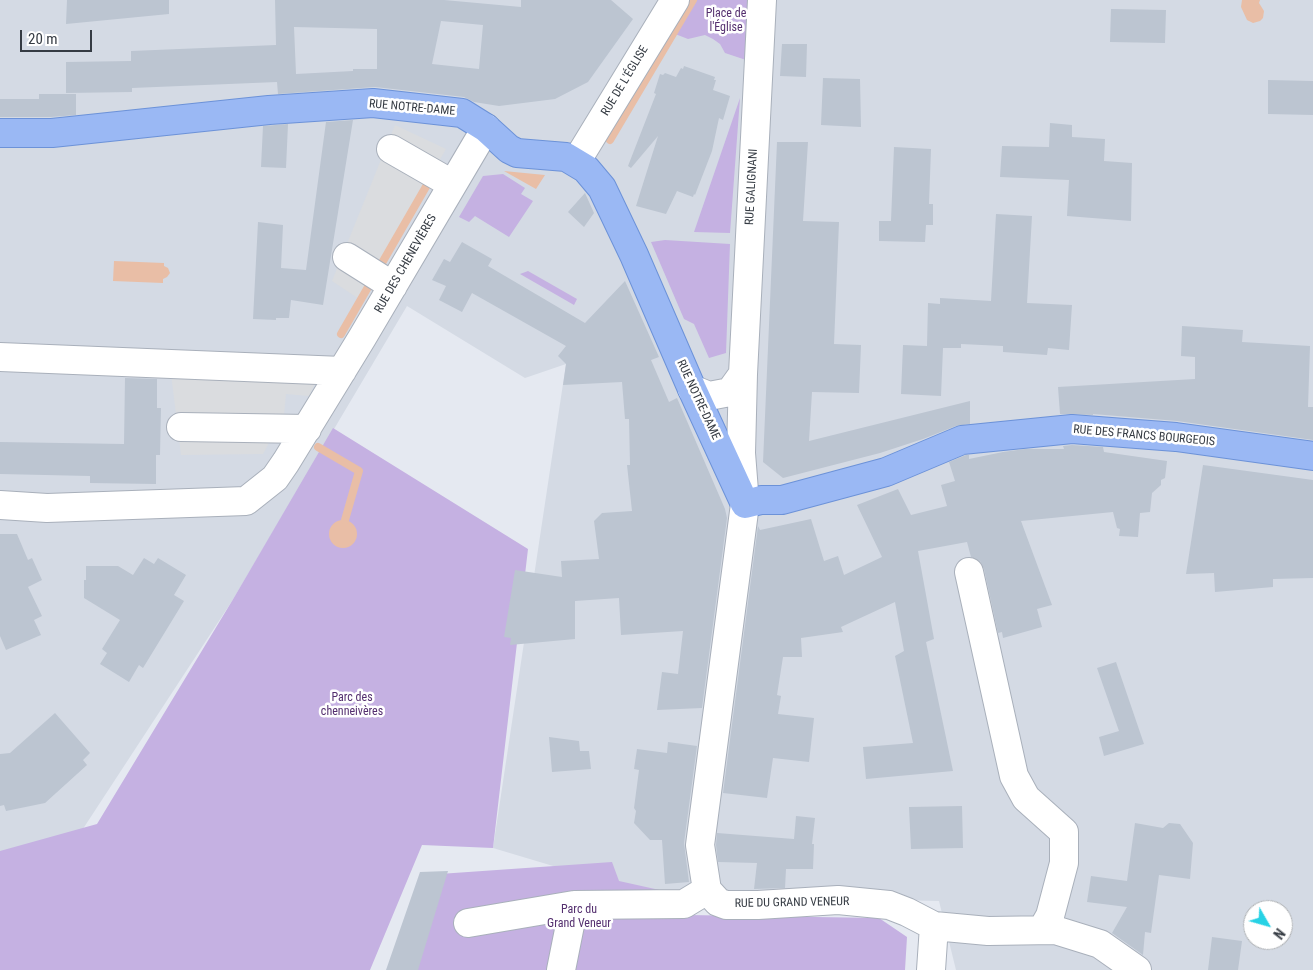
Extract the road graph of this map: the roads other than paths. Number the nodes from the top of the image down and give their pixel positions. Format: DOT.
graph roads {
  1 [pos="675,0"];
  2 [pos="762,0"];
  3 [pos="486,128"];
  4 [pos="0,133"];
  5 [pos="391,149"];
  6 [pos="576,162"];
  7 [pos="452,184"];
  8 [pos="348,257"];
  9 [pos="392,286"];
  10 [pos="0,357"];
  11 [pos="342,371"];
  12 [pos="743,374"];
  13 [pos="692,389"];
  14 [pos="180,427"];
  15 [pos="307,429"];
  16 [pos="1313,456"];
  17 [pos="745,504"];
  18 [pos="0,505"];
  19 [pos="969,572"];
  20 [pos="707,890"];
  21 [pos="574,905"];
  22 [pos="468,923"];
  23 [pos="934,926"];
  24 [pos="1042,930"];
  25 [pos="561,970"];
  26 [pos="931,970"];
  27 [pos="1137,970"];
  1 -- 6 [label="street, RUE DE L'ÉGLISE"];
  2 -- 12 [label="street, RUE GALIGNANI"];
  3 -- 4 [label="main road, RUE NOTRE-DAME"];
  3 -- 6 [label="main road, RUE NOTRE-DAME"];
  3 -- 7 [label="street, RUE DES CHENEVIÈRES"];
  5 -- 7 [label="street"];
  6 -- 13 [label="main road, RUE NOTRE-DAME"];
  7 -- 9 [label="street, RUE DES CHENEVIÈRES"];
  8 -- 9 [label="street"];
  9 -- 11 [label="street, RUE DES CHENEVIÈRES"];
  10 -- 11 [label="street"];
  11 -- 15 [label="street, RUE DES CHENEVIÈRES"];
  12 -- 13 [label="street"];
  12 -- 17 [label="street, RUE GALIGNANI"];
  13 -- 17 [label="main road, RUE NOTRE-DAME"];
  14 -- 15 [label="street"];
  15 -- 18 [label="street, RUE DES CHENEVIÈRES"];
  16 -- 17 [label="main road, RUE DES FRANCS BOURGEOIS"];
  17 -- 20 [label="street"];
  19 -- 24 [label="street"];
  20 -- 21 [label="street"];
  20 -- 23 [label="street, RUE DU GRAND VENEUR"];
  21 -- 22 [label="street"];
  21 -- 25 [label="street"];
  23 -- 24 [label="street, RUE DU GRAND VENEUR"];
  23 -- 26 [label="street"];
  24 -- 27 [label="street, RUE DU GRAND VENEUR"];
}
